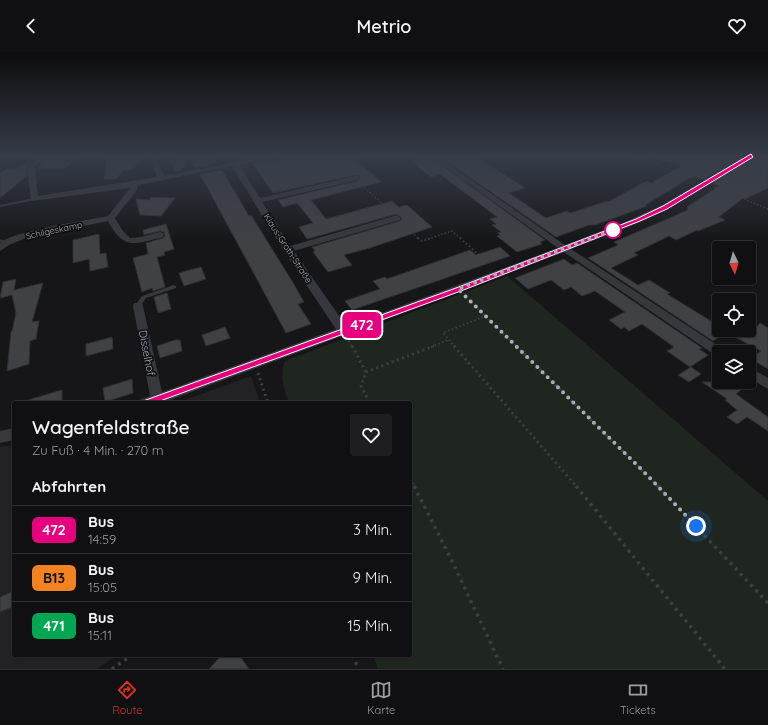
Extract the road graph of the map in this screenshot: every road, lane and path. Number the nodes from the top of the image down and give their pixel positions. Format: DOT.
graph roads {
  1 [pos="134,184"];
  2 [pos="33,185"];
  3 [pos="128,185"];
  4 [pos="247,185"];
  5 [pos="326,185"];
  6 [pos="362,185"];
  7 [pos="474,185"];
  8 [pos="705,185"];
  9 [pos="708,185"];
  10 [pos="34,198"];
  11 [pos="257,201"];
  12 [pos="0,206"];
  13 [pos="768,209"];
  14 [pos="110,218"];
  15 [pos="397,218"];
  16 [pos="160,235"];
  17 [pos="2,244"];
  18 [pos="564,248"];
  19 [pos="288,250"];
  20 [pos="500,273"];
  21 [pos="174,286"];
  22 [pos="458,289"];
  23 [pos="138,306"];
  24 [pos="485,316"];
  25 [pos="344,332"];
  26 [pos="448,340"];
  27 [pos="712,347"];
  28 [pos="255,364"];
  29 [pos="366,372"];
  30 [pos="756,376"];
  31 [pos="768,384"];
  32 [pos="151,401"];
  33 [pos="267,401"];
  34 [pos="369,401"];
  35 [pos="12,434"];
  36 [pos="0,437"];
  37 [pos="412,482"];
  38 [pos="768,603"];
  39 [pos="129,657"];
  40 [pos="354,657"];
  41 [pos="112,669"];
  42 [pos="358,669"];
  43 [pos="503,669"];
  44 [pos="725,669"];
  1 -- 14 [label="street"];
  2 -- 10 [label="street"];
  3 -- 10 [label="street"];
  4 -- 11 [label="street, Klaus-Groth-Straße"];
  5 -- 11 [label="street"];
  6 -- 15 [label="path"];
  7 -- 18 [label="street"];
  8 -- 18 [label="street"];
  9 -- 13 [label="path"];
  10 -- 12 [label="lane"];
  11 -- 19 [label="street, Klaus-Groth-Straße"];
  14 -- 16 [label="street"];
  14 -- 17 [label="street, Schilgeskamp"];
  15 -- 19 [label="street"];
  15 -- 20 [label="path"];
  18 -- 20 [label="street"];
  18 -- 27 [label="street"];
  19 -- 25 [label="street, Klaus-Groth-Straße"];
  20 -- 22 [label="street"];
  21 -- 23 [label="lane"];
  22 -- 24 [label="path"];
  22 -- 25 [label="street"];
  23 -- 32 [label="street, Disselhof"];
  24 -- 26 [label="path"];
  24 -- 38 [label="path"];
  25 -- 28 [label="street"];
  25 -- 29 [label="path"];
  26 -- 29 [label="path"];
  26 -- 44 [label="path"];
  28 -- 32 [label="street"];
  28 -- 33 [label="path"];
  29 -- 34 [label="path"];
  30 -- 31 [label="street"];
  35 -- 36 [label="street"];
  37 -- 43 [label="path"];
  39 -- 41 [label="path"];
  40 -- 42 [label="path"];
}
